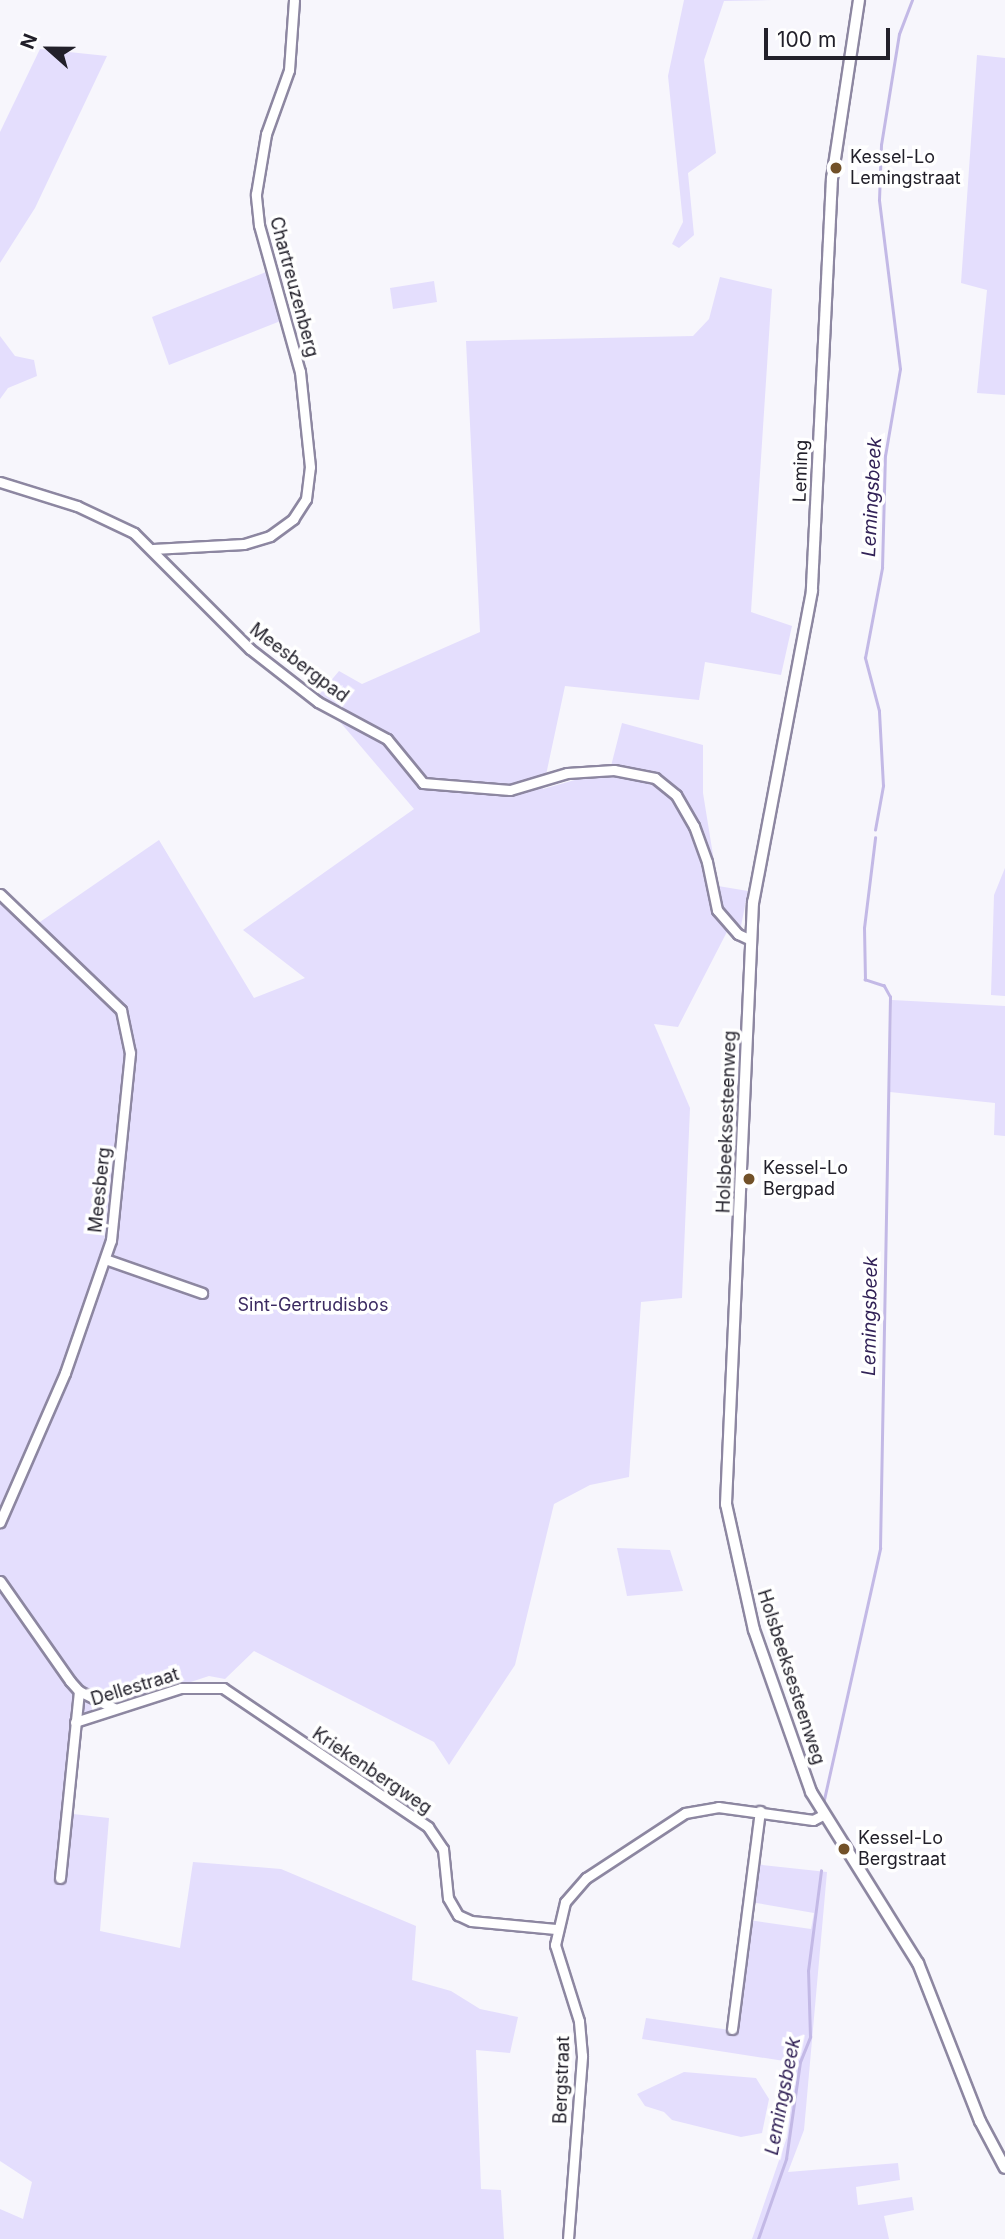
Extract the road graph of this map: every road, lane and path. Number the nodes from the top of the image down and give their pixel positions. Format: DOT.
graph roads {
  1 [pos="294,0"];
  2 [pos="859,0"];
  3 [pos="0,482"];
  4 [pos="153,549"];
  5 [pos="0,894"];
  6 [pos="751,940"];
  7 [pos="105,1259"];
  8 [pos="202,1293"];
  9 [pos="0,1522"];
  10 [pos="0,1581"];
  11 [pos="79,1691"];
  12 [pos="240,1702"];
  13 [pos="114,1708"];
  14 [pos="75,1722"];
  15 [pos="760,1811"];
  16 [pos="822,1815"];
  17 [pos="60,1878"];
  18 [pos="556,1929"];
  19 [pos="732,2029"];
  20 [pos="1005,2168"];
  21 [pos="568,2239"];
  1 -- 4 [label="street, Chartreuzenberg"];
  2 -- 6 [label="street, Leming"];
  3 -- 4 [label="street, Meesbergpad"];
  4 -- 6 [label="street, Meesbergpad"];
  5 -- 7 [label="street, Meesberg"];
  6 -- 16 [label="street, Holsbeeksesteenweg"];
  7 -- 8 [label="street"];
  7 -- 9 [label="street, Meesberg"];
  10 -- 11 [label="street"];
  11 -- 13 [label="street"];
  11 -- 14 [label="street, Dellestraat"];
  12 -- 13 [label="street, Dellestraat"];
  12 -- 18 [label="street, Kriekenbergweg"];
  13 -- 14 [label="street, Dellestraat"];
  14 -- 17 [label="street, Dellestraat"];
  15 -- 16 [label="street, Bergstraat"];
  15 -- 18 [label="street, Bergstraat"];
  15 -- 19 [label="street"];
  16 -- 20 [label="street, Holsbeeksesteenweg"];
  18 -- 21 [label="street, Bergstraat"];
}
